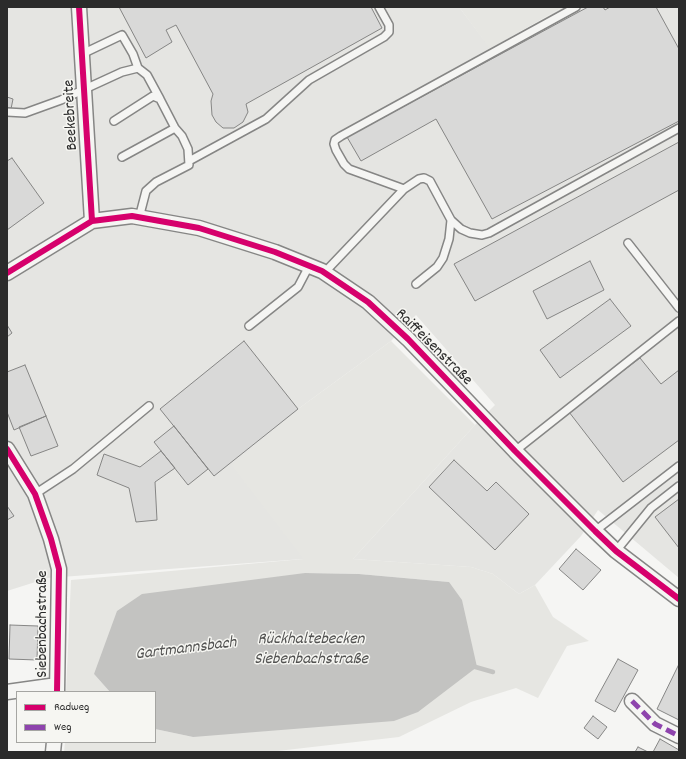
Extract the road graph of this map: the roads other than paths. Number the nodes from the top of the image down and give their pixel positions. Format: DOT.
graph roads {
  1 [pos="79,7"];
  2 [pos="379,7"];
  3 [pos="576,7"];
  4 [pos="82,54"];
  5 [pos="138,68"];
  6 [pos="84,89"];
  7 [pos="160,99"];
  8 [pos="7,112"];
  9 [pos="114,121"];
  10 [pos="175,128"];
  11 [pos="679,128"];
  12 [pos="122,157"];
  13 [pos="189,161"];
  14 [pos="404,189"];
  15 [pos="139,218"];
  16 [pos="451,220"];
  17 [pos="92,221"];
  18 [pos="628,243"];
  19 [pos="309,266"];
  20 [pos="7,273"];
  21 [pos="324,273"];
  22 [pos="416,284"];
  23 [pos="679,308"];
  24 [pos="679,320"];
  25 [pos="249,326"];
  26 [pos="149,406"];
  27 [pos="7,449"];
  28 [pos="515,451"];
  29 [pos="679,466"];
  30 [pos="679,486"];
  31 [pos="36,494"];
  32 [pos="595,531"];
  33 [pos="616,551"];
  34 [pos="679,600"];
  35 [pos="57,689"];
  36 [pos="24,691"];
  37 [pos="632,701"];
  38 [pos="679,736"];
  1 -- 4 [label="street, Beekebreite"];
  2 -- 13 [label="lane"];
  3 -- 14 [label="lane"];
  4 -- 5 [label="lane"];
  4 -- 6 [label="street, Beekebreite"];
  5 -- 6 [label="lane"];
  5 -- 7 [label="lane"];
  6 -- 8 [label="lane"];
  6 -- 17 [label="street, Beekebreite"];
  7 -- 9 [label="lane"];
  7 -- 10 [label="lane"];
  10 -- 12 [label="lane"];
  10 -- 13 [label="lane"];
  11 -- 16 [label="lane"];
  13 -- 15 [label="lane"];
  14 -- 16 [label="lane"];
  14 -- 21 [label="lane"];
  15 -- 17 [label="street, Raiffeisenstraße"];
  15 -- 19 [label="street, Raiffeisenstraße"];
  16 -- 22 [label="lane"];
  17 -- 20 [label="street, Raiffeisenstraße"];
  18 -- 23 [label="lane"];
  19 -- 21 [label="street, Raiffeisenstraße"];
  19 -- 25 [label="lane"];
  21 -- 28 [label="street, Raiffeisenstraße"];
  24 -- 28 [label="lane"];
  26 -- 31 [label="lane"];
  27 -- 31 [label="street, Siebenbachstraße"];
  28 -- 32 [label="street, Raiffeisenstraße"];
  29 -- 32 [label="lane"];
  30 -- 33 [label="lane"];
  31 -- 35 [label="street, Siebenbachstraße"];
  32 -- 33 [label="street, Raiffeisenstraße"];
  33 -- 34 [label="street, Raiffeisenstraße"];
  35 -- 36 [label="street, Siebenbachstraße"];
  37 -- 38 [label="street"];
}
